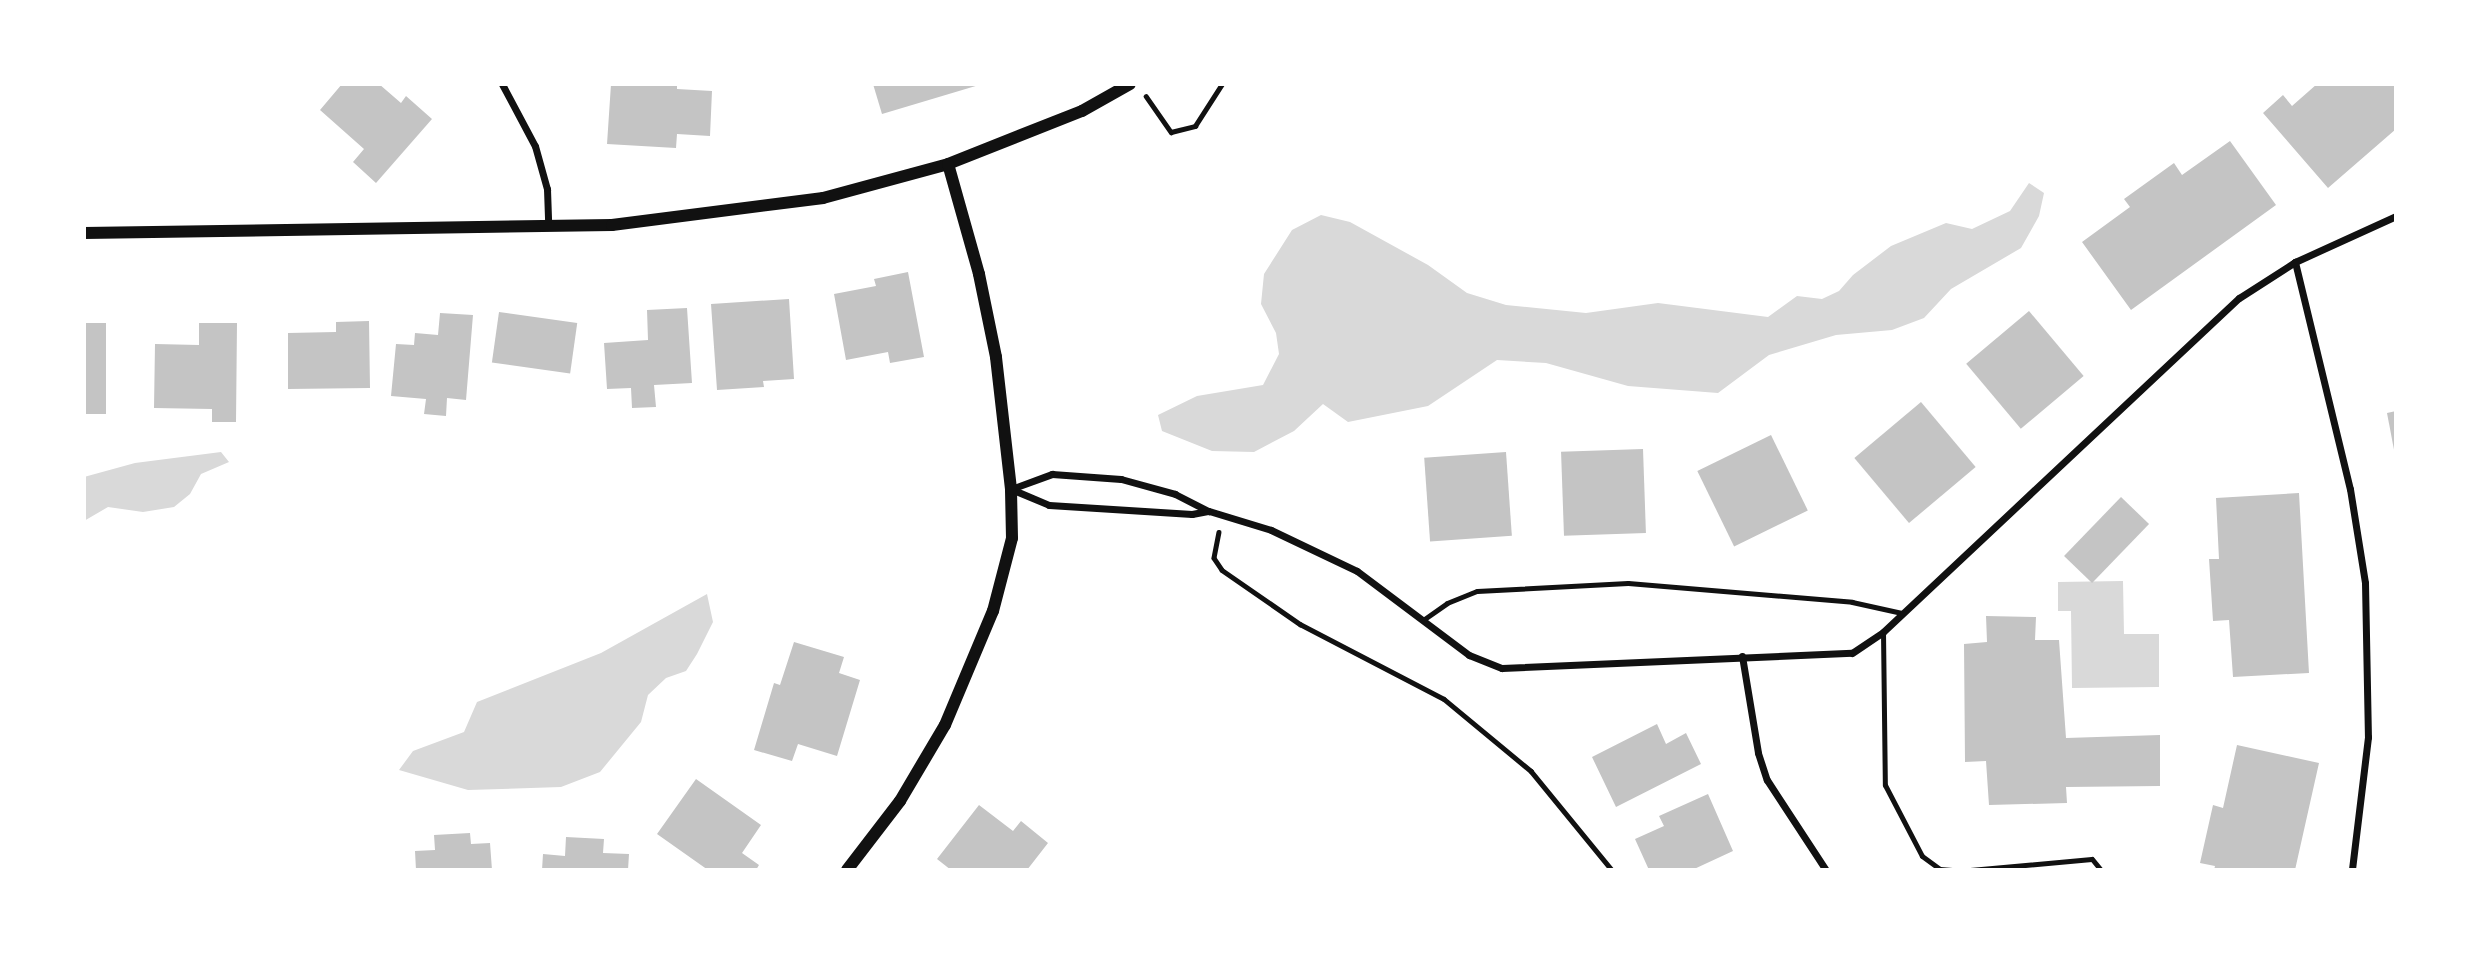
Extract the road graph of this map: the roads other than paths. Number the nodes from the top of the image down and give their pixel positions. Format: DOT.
graph roads {
  1 [pos="502,84"];
  2 [pos="1130,84"];
  3 [pos="948,164"];
  4 [pos="2396,216"];
  5 [pos="548,228"];
  6 [pos="84,233"];
  7 [pos="2295,262"];
  8 [pos="1011,489"];
  9 [pos="1209,511"];
  10 [pos="1902,614"];
  11 [pos="1423,620"];
  12 [pos="1883,632"];
  13 [pos="1742,656"];
  14 [pos="847,870"];
  15 [pos="1826,870"];
  16 [pos="1952,870"];
  17 [pos="1970,870"];
  18 [pos="2101,870"];
  19 [pos="2352,870"];
  1 -- 5 [label="street"];
  2 -- 3 [label="street"];
  3 -- 5 [label="street"];
  3 -- 8 [label="street"];
  4 -- 7 [label="street"];
  5 -- 6 [label="street"];
  7 -- 10 [label="street"];
  7 -- 19 [label="street"];
  8 -- 9 [label="street"];
  8 -- 9 [label="street"];
  8 -- 14 [label="street"];
  9 -- 11 [label="street"];
  10 -- 11 [label="lane"];
  10 -- 12 [label="street"];
  11 -- 13 [label="street"];
  12 -- 13 [label="street"];
  12 -- 16 [label="lane"];
  13 -- 15 [label="street"];
  17 -- 18 [label="lane"];
}
